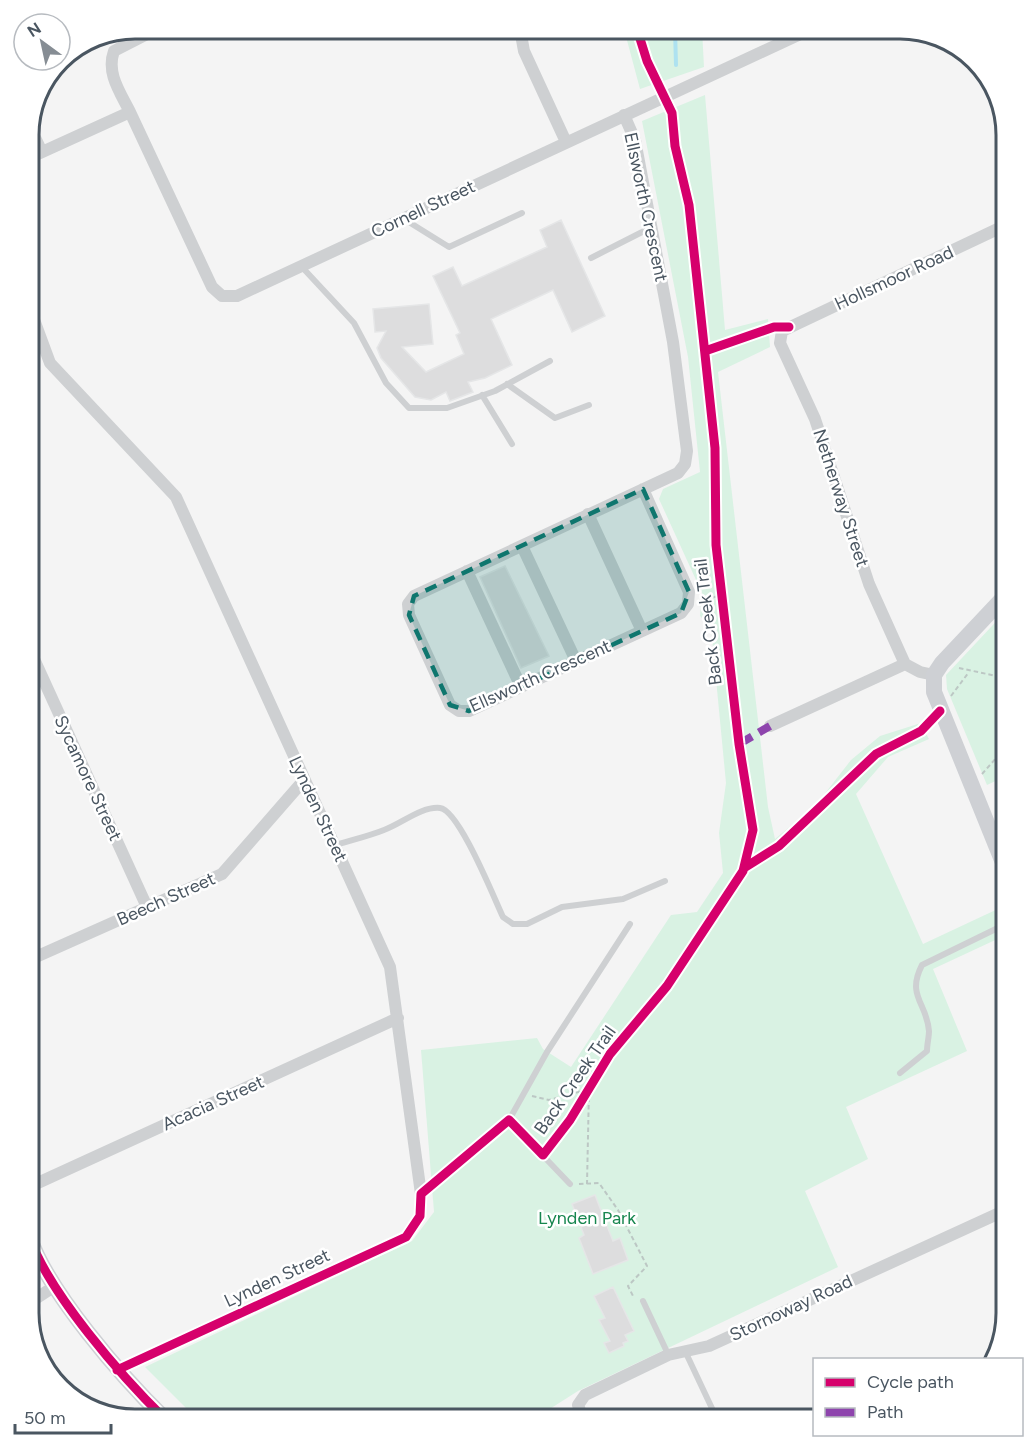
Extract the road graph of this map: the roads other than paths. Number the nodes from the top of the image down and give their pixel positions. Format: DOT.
graph roads {
  1 [pos="135,39"];
  2 [pos="522,39"];
  3 [pos="789,39"];
  4 [pos="129,112"];
  5 [pos="624,114"];
  6 [pos="566,141"];
  7 [pos="39,146"];
  8 [pos="42,152"];
  9 [pos="39,153"];
  10 [pos="522,213"];
  11 [pos="404,218"];
  12 [pos="652,227"];
  13 [pos="996,230"];
  14 [pos="591,258"];
  15 [pos="301,266"];
  16 [pos="782,331"];
  17 [pos="39,333"];
  18 [pos="550,361"];
  19 [pos="507,384"];
  20 [pos="482,395"];
  21 [pos="589,405"];
  22 [pos="512,444"];
  23 [pos="643,489"];
  24 [pos="588,514"];
  25 [pos="522,546"];
  26 [pos="467,571"];
  27 [pos="996,606"];
  28 [pos="642,631"];
  29 [pos="576,661"];
  30 [pos="905,663"];
  31 [pos="938,669"];
  32 [pos="39,670"];
  33 [pos="521,687"];
  34 [pos="770,726"];
  35 [pos="304,780"];
  36 [pos="336,845"];
  37 [pos="996,846"];
  38 [pos="665,881"];
  39 [pos="147,907"];
  40 [pos="630,924"];
  41 [pos="996,929"];
  42 [pos="39,956"];
  43 [pos="398,1018"];
  44 [pos="900,1073"];
  45 [pos="508,1120"];
  46 [pos="39,1182"];
  47 [pos="570,1184"];
  48 [pos="421,1194"];
  49 [pos="996,1214"];
  50 [pos="39,1256"];
  51 [pos="55,1286"];
  52 [pos="39,1296"];
  53 [pos="642,1301"];
  54 [pos="685,1351"];
  55 [pos="668,1355"];
  56 [pos="117,1370"];
  57 [pos="155,1409"];
  58 [pos="579,1409"];
  59 [pos="712,1409"];
  1 -- 4 [label="street, Cornell Street"];
  2 -- 6 [label="street"];
  3 -- 5 [label="street, Cornell Street"];
  4 -- 8 [label="street"];
  4 -- 15 [label="street, Cornell Street"];
  5 -- 6 [label="street, Cornell Street"];
  5 -- 12 [label="street, Ellsworth Crescent"];
  6 -- 11 [label="street, Cornell Street"];
  7 -- 8 [label="street"];
  8 -- 9 [label="street"];
  10 -- 11 [label="lane"];
  11 -- 15 [label="street, Cornell Street"];
  12 -- 14 [label="lane"];
  12 -- 23 [label="street, Ellsworth Crescent"];
  13 -- 16 [label="street, Hollsmoor Road"];
  15 -- 20 [label="lane"];
  16 -- 30 [label="street, Netherway Street"];
  17 -- 35 [label="street, Lynden Street"];
  18 -- 19 [label="lane"];
  19 -- 20 [label="lane"];
  19 -- 21 [label="lane"];
  20 -- 22 [label="lane"];
  23 -- 24 [label="street, Ellsworth Crescent"];
  23 -- 28 [label="street, Ellsworth Crescent"];
  24 -- 25 [label="street, Ellsworth Crescent"];
  24 -- 28 [label="street"];
  25 -- 26 [label="street, Ellsworth Crescent"];
  25 -- 29 [label="street"];
  26 -- 33 [label="street"];
  26 -- 33 [label="street, Ellsworth Crescent"];
  27 -- 31 [label="street"];
  28 -- 29 [label="street, Ellsworth Crescent"];
  29 -- 33 [label="street, Ellsworth Crescent"];
  30 -- 31 [label="street"];
  30 -- 34 [label="street"];
  31 -- 37 [label="street"];
  32 -- 39 [label="street, Sycamore Street"];
  35 -- 36 [label="street, Lynden Street"];
  35 -- 39 [label="street, Beech Street"];
  36 -- 38 [label="lane"];
  36 -- 43 [label="street, Lynden Street"];
  39 -- 42 [label="street, Beech Street"];
  40 -- 45 [label="lane"];
  41 -- 44 [label="lane"];
  43 -- 46 [label="street, Acacia Street"];
  43 -- 48 [label="street, Lynden Street"];
  45 -- 47 [label="lane"];
  45 -- 48 [label="lane"];
  48 -- 56 [label="street, Lynden Street"];
  49 -- 54 [label="street, Stornoway Road"];
  50 -- 51 [label="street"];
  51 -- 52 [label="street"];
  51 -- 56 [label="street"];
  53 -- 55 [label="lane"];
  54 -- 55 [label="street, Stornoway Road"];
  54 -- 59 [label="lane"];
  55 -- 58 [label="street, Stornoway Road"];
  56 -- 57 [label="street"];
}
